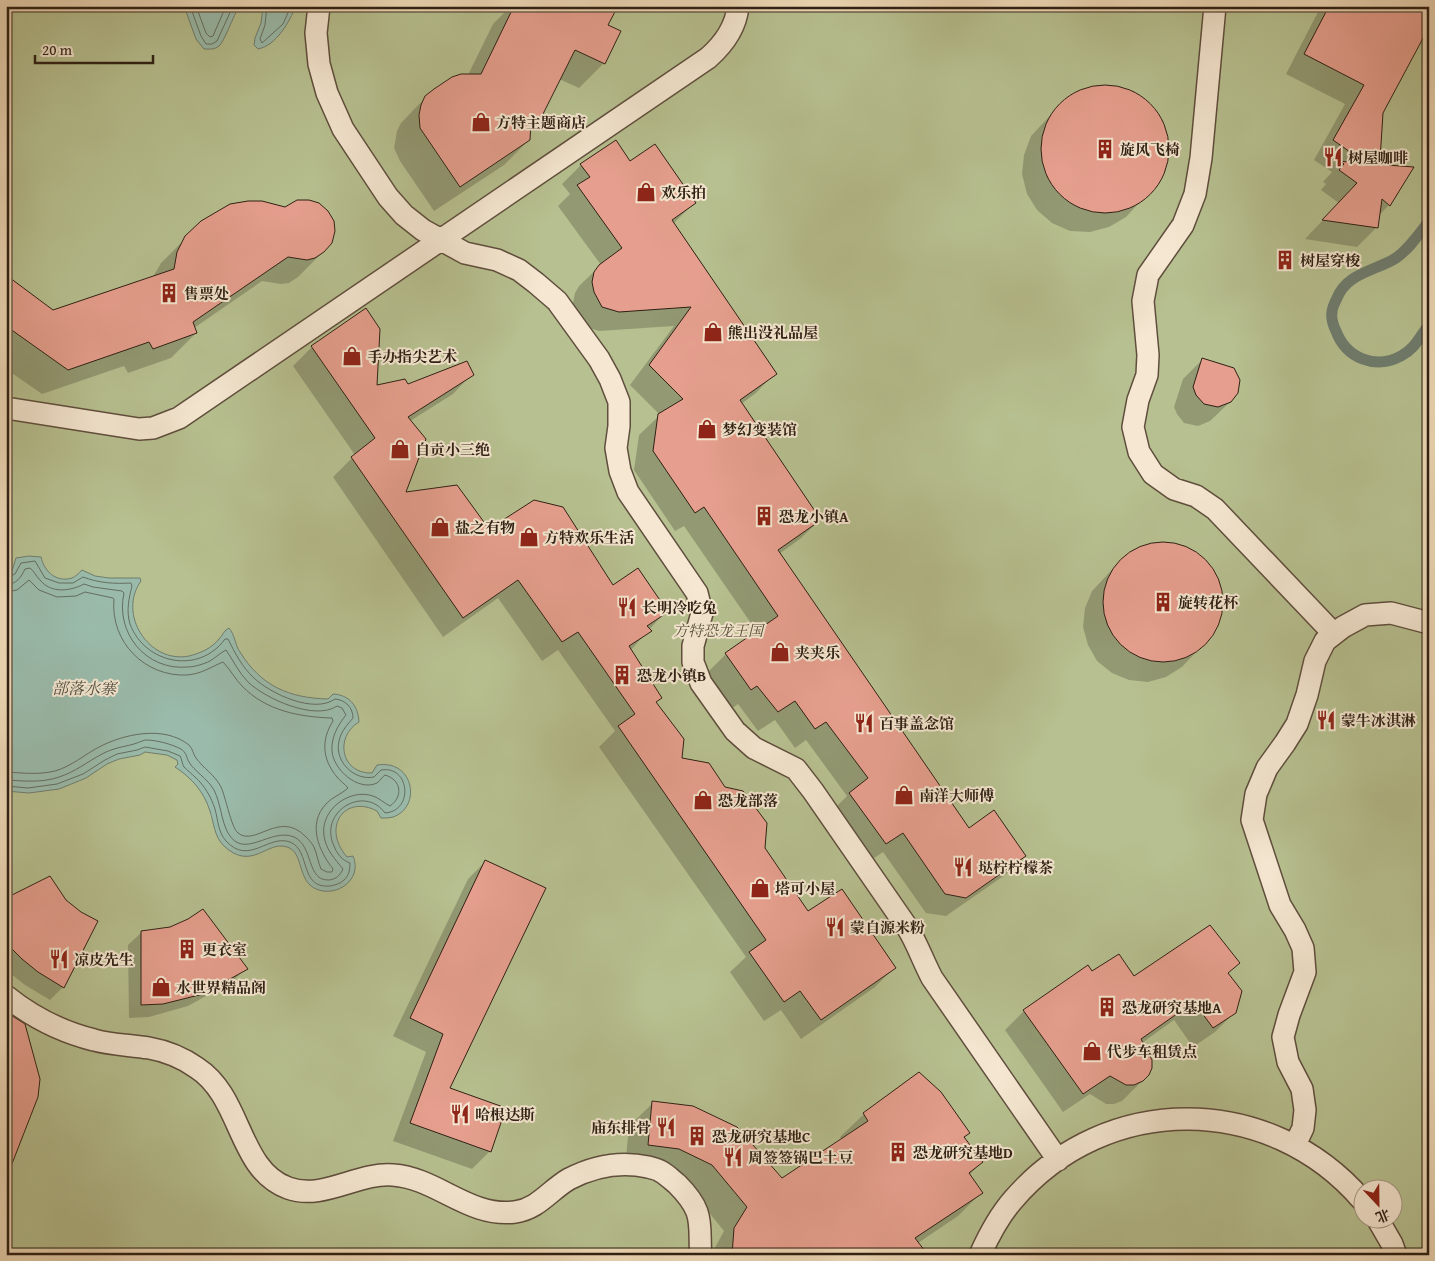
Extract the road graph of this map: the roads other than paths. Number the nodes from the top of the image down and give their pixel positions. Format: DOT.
graph roads {
  1 [pos="319,6"];
  2 [pos="738,6"];
  3 [pos="1215,6"];
  4 [pos="6,408"];
  5 [pos="1429,623"];
  6 [pos="1334,634"];
  7 [pos="6,996"];
  8 [pos="1295,1146"];
  9 [pos="1058,1160"];
  10 [pos="1352,1189"];
  11 [pos="1383,1228"];
  12 [pos="701,1255"];
  13 [pos="980,1255"];
  14 [pos="1396,1255"];
  1 -- 9 [label="lane"];
  2 -- 4 [label="lane"];
  3 -- 6 [label="lane"];
  5 -- 6 [label="lane"];
  6 -- 8 [label="lane"];
  7 -- 12 [label="lane"];
  8 -- 9 [label="lane"];
  8 -- 10 [label="lane"];
  9 -- 13 [label="lane"];
  11 -- 14 [label="lane"];
}
